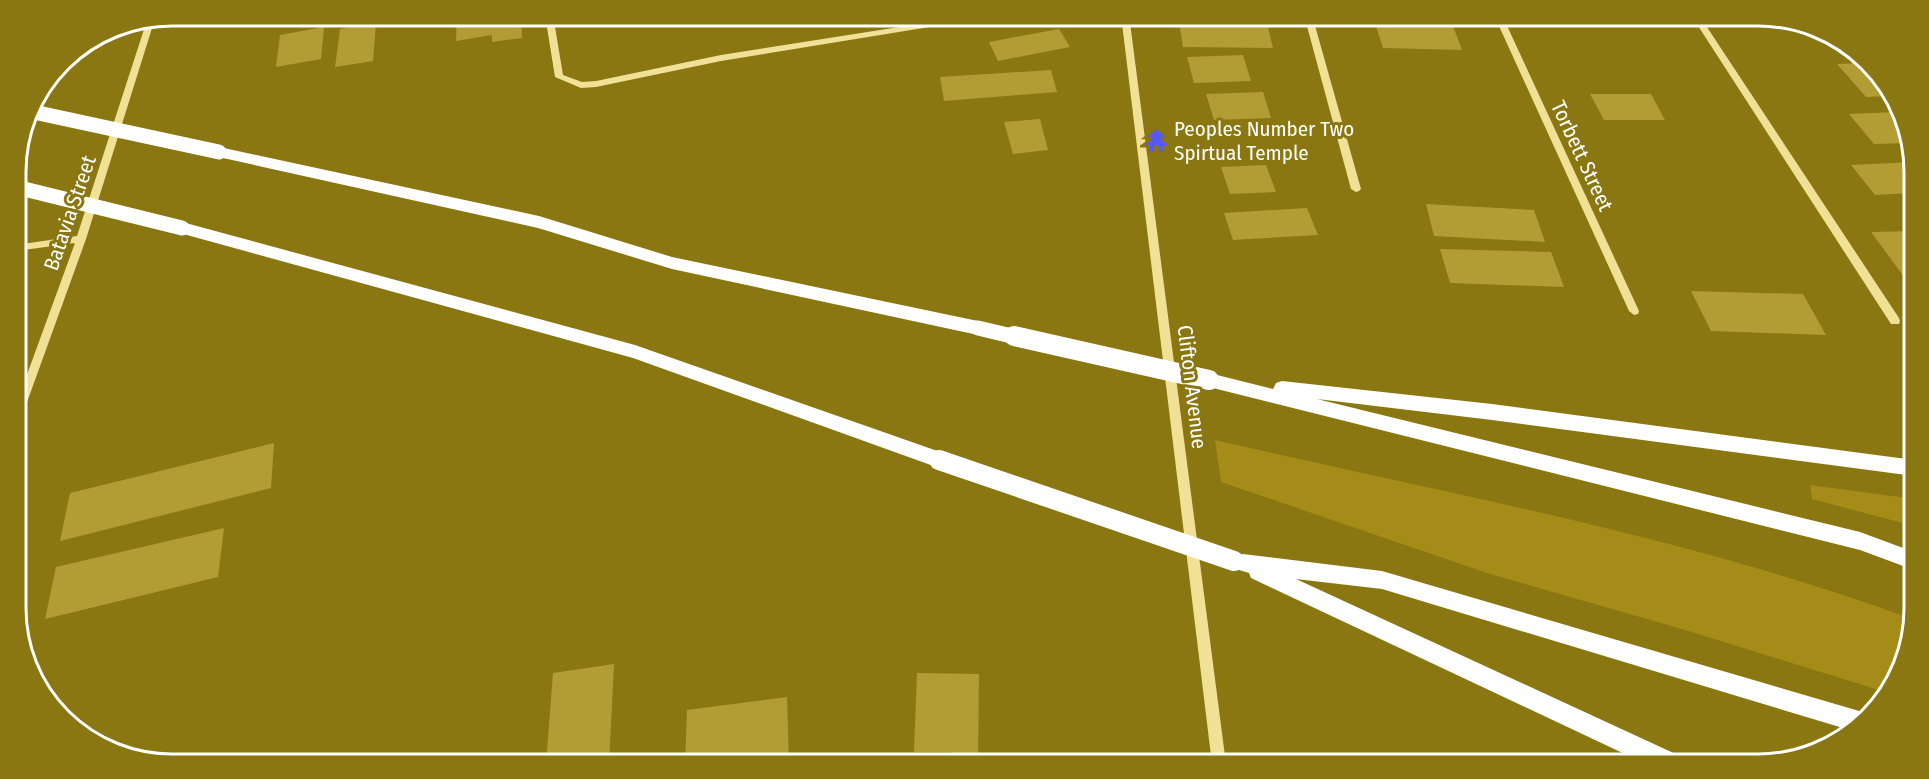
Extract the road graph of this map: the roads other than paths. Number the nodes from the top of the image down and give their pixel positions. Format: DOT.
graph roads {
  1 [pos="551,26"];
  2 [pos="923,26"];
  3 [pos="1126,26"];
  4 [pos="1311,26"];
  5 [pos="1503,26"];
  6 [pos="1702,26"];
  7 [pos="149,27"];
  8 [pos="38,113"];
  9 [pos="1356,189"];
  10 [pos="26,190"];
  11 [pos="81,239"];
  12 [pos="26,247"];
  13 [pos="1634,311"];
  14 [pos="1895,321"];
  15 [pos="1209,380"];
  16 [pos="26,391"];
  17 [pos="1904,467"];
  18 [pos="1904,557"];
  19 [pos="1239,562"];
  20 [pos="1851,719"];
  21 [pos="1218,753"];
  22 [pos="1649,753"];
  1 -- 2 [label="street"];
  3 -- 21 [label="street, Clifton Avenue"];
  4 -- 9 [label="street"];
  5 -- 13 [label="street, Torbett Street"];
  6 -- 14 [label="street"];
  7 -- 11 [label="street, Batavia Street"];
  8 -- 15 [label="highway, bridge"];
  10 -- 19 [label="highway, bridge"];
  11 -- 12 [label="street"];
  11 -- 16 [label="street, Batavia Street"];
  15 -- 17 [label="highway"];
  15 -- 18 [label="highway"];
  19 -- 20 [label="highway"];
  19 -- 22 [label="highway"];
}
